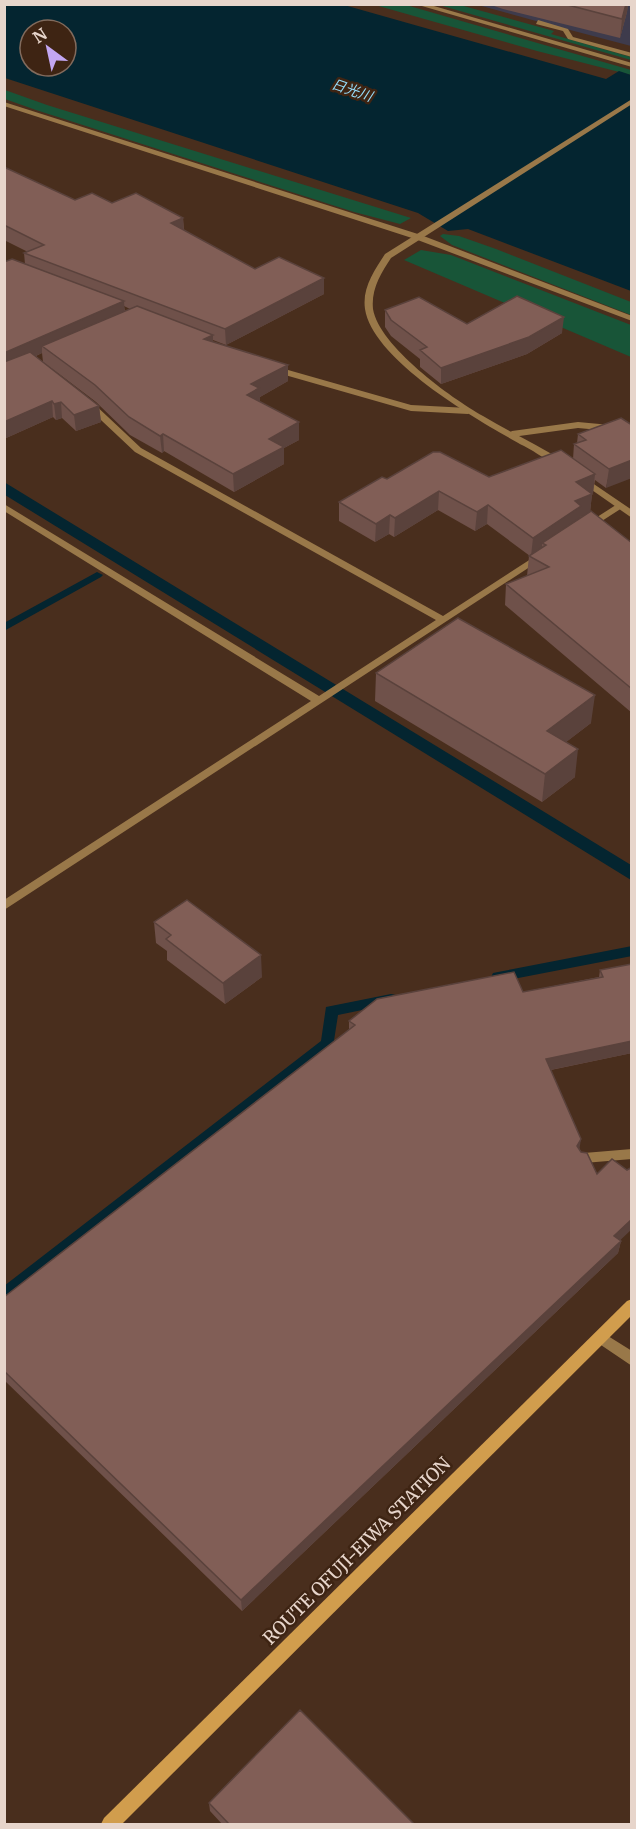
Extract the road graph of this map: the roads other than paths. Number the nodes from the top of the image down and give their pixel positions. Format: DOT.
graph roads {
  1 [pos="418,4"];
  2 [pos="540,21"];
  3 [pos="632,55"];
  4 [pos="632,64"];
  5 [pos="632,101"];
  6 [pos="4,104"];
  7 [pos="422,235"];
  8 [pos="632,319"];
  9 [pos="267,367"];
  10 [pos="76,393"];
  11 [pos="468,411"];
  12 [pos="632,430"];
  13 [pos="512,435"];
  14 [pos="619,506"];
  15 [pos="4,507"];
  16 [pos="632,515"];
  17 [pos="580,531"];
  18 [pos="551,550"];
  19 [pos="443,620"];
  20 [pos="323,699"];
  21 [pos="4,906"];
  22 [pos="632,1154"];
  23 [pos="584,1158"];
  24 [pos="632,1305"];
  25 [pos="600,1336"];
  26 [pos="632,1360"];
  27 [pos="110,1824"];
  1 -- 4 [label="street"];
  2 -- 3 [label="street"];
  5 -- 7 [label="street"];
  6 -- 7 [label="street"];
  7 -- 8 [label="street"];
  7 -- 11 [label="street"];
  9 -- 11 [label="street"];
  10 -- 19 [label="street"];
  11 -- 13 [label="street"];
  12 -- 13 [label="street"];
  13 -- 14 [label="street"];
  14 -- 16 [label="street"];
  14 -- 17 [label="street"];
  15 -- 20 [label="street"];
  18 -- 19 [label="street"];
  19 -- 20 [label="street"];
  20 -- 21 [label="street"];
  22 -- 23 [label="street"];
  24 -- 25 [label="main road, ROUTE OFUJI-EIWA STATION"];
  25 -- 26 [label="street"];
  25 -- 27 [label="main road, ROUTE OFUJI-EIWA STATION"];
}
